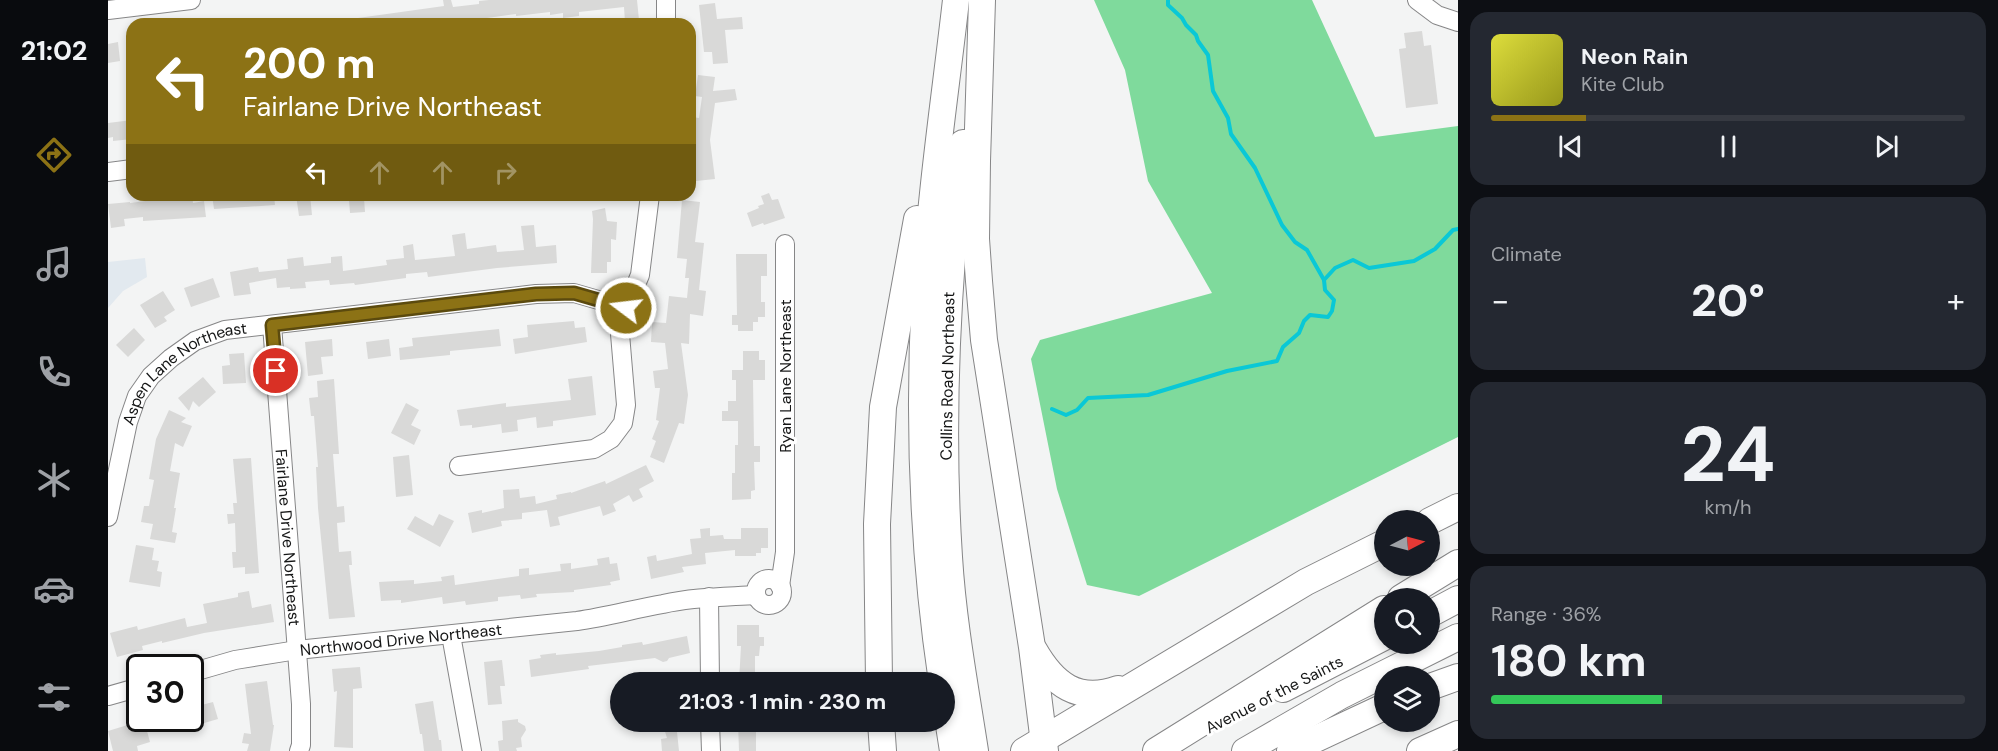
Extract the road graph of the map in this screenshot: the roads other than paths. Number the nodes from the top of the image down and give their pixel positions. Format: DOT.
graph roads {
  1 [pos="191,0"];
  2 [pos="666,0"];
  3 [pos="956,0"];
  4 [pos="980,0"];
  5 [pos="108,10"];
  6 [pos="1423,11"];
  7 [pos="666,18"];
  8 [pos="1458,22"];
  9 [pos="952,39"];
  10 [pos="126,170"];
  11 [pos="108,172"];
  12 [pos="649,201"];
  13 [pos="785,244"];
  14 [pos="626,308"];
  15 [pos="272,325"];
  16 [pos="459,466"];
  17 [pos="1458,507"];
  18 [pos="1440,516"];
  19 [pos="108,517"];
  20 [pos="1374,548"];
  21 [pos="1458,563"];
  22 [pos="1417,588"];
  23 [pos="756,595"];
  24 [pos="709,597"];
  25 [pos="1458,599"];
  26 [pos="1440,609"];
  27 [pos="1374,615"];
  28 [pos="451,635"];
  29 [pos="1458,637"];
  30 [pos="1374,642"];
  31 [pos="1032,647"];
  32 [pos="297,650"];
  33 [pos="204,669"];
  34 [pos="710,672"];
  35 [pos="879,672"];
  36 [pos="941,672"];
  37 [pos="1154,672"];
  38 [pos="1458,677"];
  39 [pos="1440,683"];
  40 [pos="126,691"];
  41 [pos="108,696"];
  42 [pos="1374,712"];
  43 [pos="955,726"];
  44 [pos="710,732"];
  45 [pos="882,732"];
  46 [pos="1458,734"];
  47 [pos="963,746"];
  48 [pos="1037,747"];
  49 [pos="883,750"];
  50 [pos="299,751"];
  51 [pos="472,751"];
  52 [pos="711,751"];
  53 [pos="1156,751"];
  54 [pos="1163,751"];
  55 [pos="1245,751"];
  56 [pos="1290,751"];
  57 [pos="1420,751"];
  1 -- 5 [label="street"];
  2 -- 7 [label="street"];
  3 -- 9 [label="highway, Collins Road Northeast"];
  4 -- 31 [label="highway"];
  4 -- 47 [label="highway, Collins Road Northeast"];
  6 -- 8 [label="street"];
  9 -- 35 [label="highway"];
  9 -- 36 [label="highway, Collins Road Northeast"];
  10 -- 11 [label="street"];
  12 -- 14 [label="street"];
  13 -- 23 [label="street, Ryan Lane Northeast"];
  14 -- 15 [label="street, Aspen Lane Northeast"];
  14 -- 16 [label="street"];
  15 -- 19 [label="street, Aspen Lane Northeast"];
  15 -- 32 [label="street, Fairlane Drive Northeast"];
  17 -- 18 [label="highway"];
  20 -- 37 [label="highway"];
  21 -- 22 [label="highway"];
  23 -- 24 [label="street, Northwood Drive Northeast"];
  24 -- 28 [label="street, Northwood Drive Northeast"];
  24 -- 34 [label="street"];
  25 -- 26 [label="highway"];
  27 -- 53 [label="highway"];
  28 -- 32 [label="street, Northwood Drive Northeast"];
  28 -- 51 [label="street"];
  29 -- 55 [label="highway, Avenue of the Saints"];
  30 -- 54 [label="highway, Avenue of the Saints"];
  31 -- 37 [label="highway"];
  31 -- 48 [label="highway"];
  32 -- 33 [label="street, Northwood Drive Northeast"];
  32 -- 50 [label="street, Fairlane Drive Northeast"];
  37 -- 48 [label="highway"];
  38 -- 39 [label="highway"];
  40 -- 41 [label="street"];
  42 -- 56 [label="highway"];
  43 -- 47 [label="highway, Collins Road Northeast"];
  44 -- 52 [label="street"];
  45 -- 49 [label="highway"];
  46 -- 57 [label="highway"];
}
